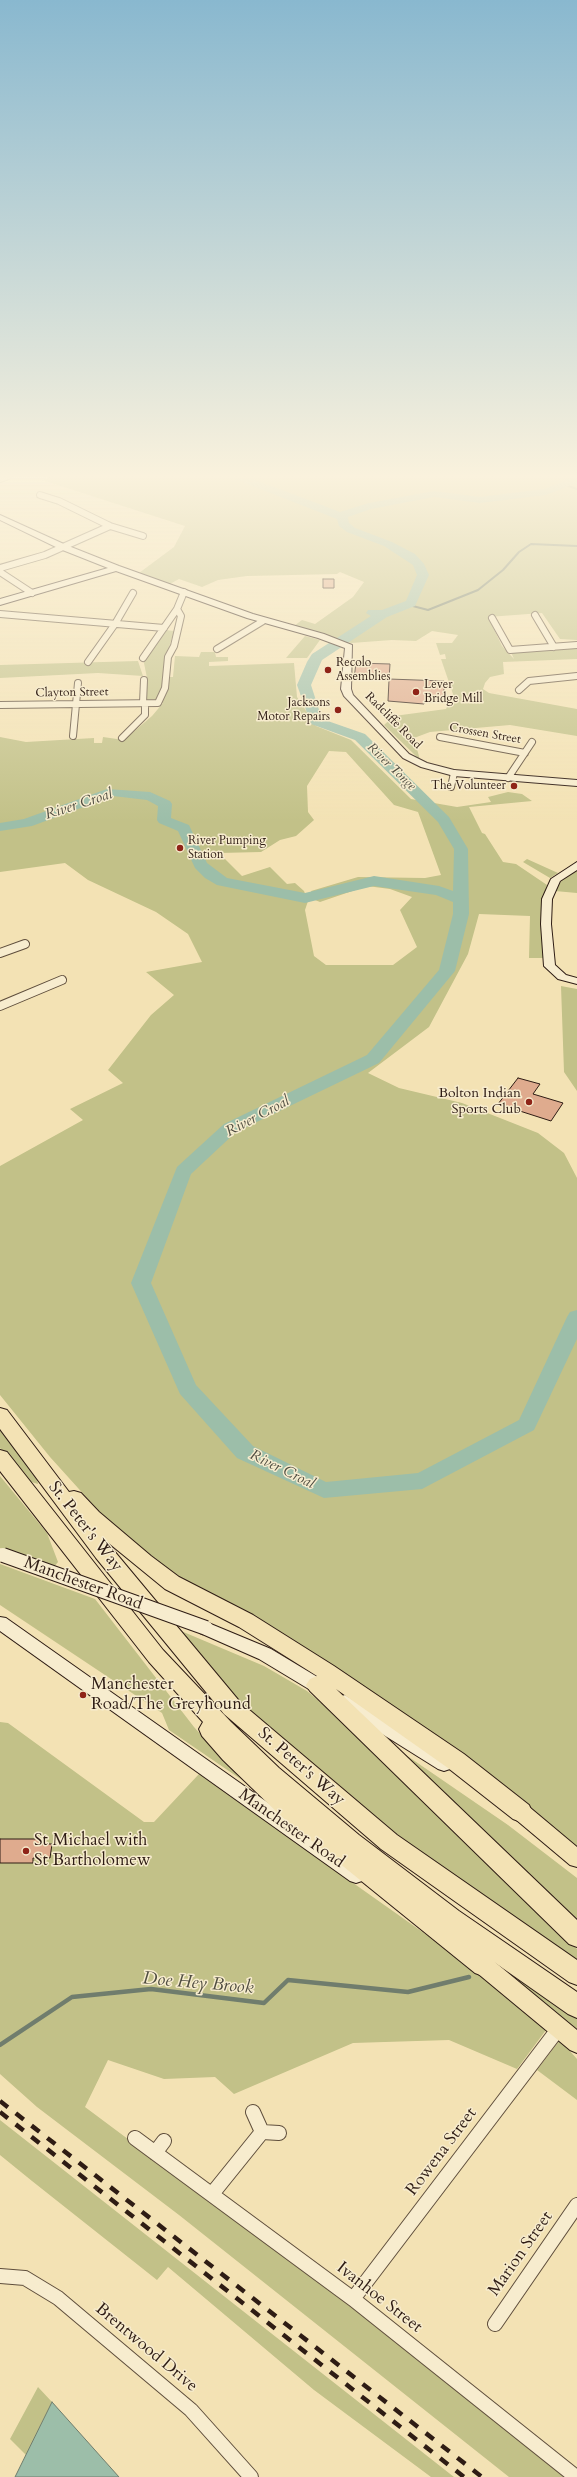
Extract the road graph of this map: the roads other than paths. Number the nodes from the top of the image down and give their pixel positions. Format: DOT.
graph roads {
  1 [pos="37,592"];
  2 [pos="184,592"];
  3 [pos="32,593"];
  4 [pos="133,593"];
  5 [pos="0,602"];
  6 [pos="177,610"];
  7 [pos="0,614"];
  8 [pos="535,615"];
  9 [pos="492,618"];
  10 [pos="263,621"];
  11 [pos="115,624"];
  12 [pos="164,628"];
  13 [pos="577,645"];
  14 [pos="554,647"];
  15 [pos="217,649"];
  16 [pos="143,658"];
  17 [pos="88,662"];
  18 [pos="577,676"];
  19 [pos="144,680"];
  20 [pos="78,683"];
  21 [pos="519,690"];
  22 [pos="144,703"];
  23 [pos="76,704"];
  24 [pos="0,706"];
  25 [pos="73,736"];
  26 [pos="122,738"];
  27 [pos="440,738"];
  28 [pos="532,742"];
  29 [pos="525,753"];
  30 [pos="454,773"];
  31 [pos="508,778"];
  32 [pos="577,783"];
  33 [pos="450,787"];
  34 [pos="577,865"];
  35 [pos="25,944"];
  36 [pos="0,953"];
  37 [pos="62,980"];
  38 [pos="577,981"];
  39 [pos="0,1006"];
  40 [pos="5,1421"];
  41 [pos="0,1457"];
  42 [pos="1,1555"];
  43 [pos="0,1616"];
  44 [pos="0,1623"];
  45 [pos="38,1648"];
  46 [pos="156,1656"];
  47 [pos="318,1685"];
  48 [pos="521,1812"];
  49 [pos="577,1859"];
  50 [pos="577,1936"];
  51 [pos="483,1965"];
  52 [pos="577,1974"];
  53 [pos="577,2006"];
  54 [pos="559,2028"];
  55 [pos="577,2043"];
  56 [pos="253,2112"];
  57 [pos="262,2132"];
  58 [pos="279,2133"];
  59 [pos="135,2138"];
  60 [pos="212,2194"];
  61 [pos="577,2205"];
  62 [pos="0,2276"];
  63 [pos="353,2299"];
  64 [pos="495,2324"];
  65 [pos="251,2477"];
  66 [pos="576,2477"];
  1 -- 3 [label="main road"];
  2 -- 6 [label="street"];
  2 -- 10 [label="main road, Radcliffe Road"];
  3 -- 5 [label="main road"];
  4 -- 11 [label="street"];
  6 -- 12 [label="street"];
  6 -- 22 [label="street, Clayton Street"];
  7 -- 11 [label="street"];
  8 -- 14 [label="street"];
  9 -- 14 [label="street"];
  10 -- 15 [label="street"];
  10 -- 30 [label="main road, Radcliffe Road"];
  11 -- 12 [label="street"];
  11 -- 17 [label="street"];
  12 -- 16 [label="street"];
  13 -- 14 [label="street"];
  18 -- 21 [label="street"];
  19 -- 22 [label="street"];
  20 -- 23 [label="street"];
  22 -- 23 [label="street, Clayton Street"];
  22 -- 26 [label="street"];
  23 -- 24 [label="street, Clayton Street"];
  23 -- 25 [label="street"];
  27 -- 29 [label="street, Crossen Street"];
  28 -- 29 [label="street"];
  29 -- 31 [label="street"];
  30 -- 31 [label="main road, Radcliffe Road"];
  30 -- 33 [label="street"];
  31 -- 32 [label="main road, Radcliffe Road"];
  34 -- 38 [label="main road"];
  35 -- 36 [label="street"];
  37 -- 39 [label="street"];
  40 -- 48 [label="highway"];
  40 -- 52 [label="highway, St. Peter's Way"];
  41 -- 46 [label="highway, St. Peter's Way"];
  42 -- 47 [label="main road, Manchester Road, bridge"];
  43 -- 45 [label="main road"];
  44 -- 45 [label="main road, Manchester Road"];
  45 -- 51 [label="main road, Manchester Road"];
  46 -- 51 [label="highway"];
  46 -- 53 [label="highway, St. Peter's Way"];
  47 -- 48 [label="main road, Manchester Road"];
  47 -- 50 [label="highway"];
  48 -- 49 [label="main road, Manchester Road"];
  51 -- 54 [label="main road, Manchester Road"];
  54 -- 55 [label="main road, Manchester Road"];
  54 -- 63 [label="street, Rowena Street"];
  56 -- 57 [label="street"];
  57 -- 58 [label="street"];
  57 -- 60 [label="street"];
  59 -- 60 [label="street, Ivanhoe Street"];
  60 -- 63 [label="street, Ivanhoe Street"];
  61 -- 64 [label="street, Marion Street"];
  62 -- 65 [label="street, Brentwood Drive"];
  63 -- 66 [label="street, Ivanhoe Street"];
}
